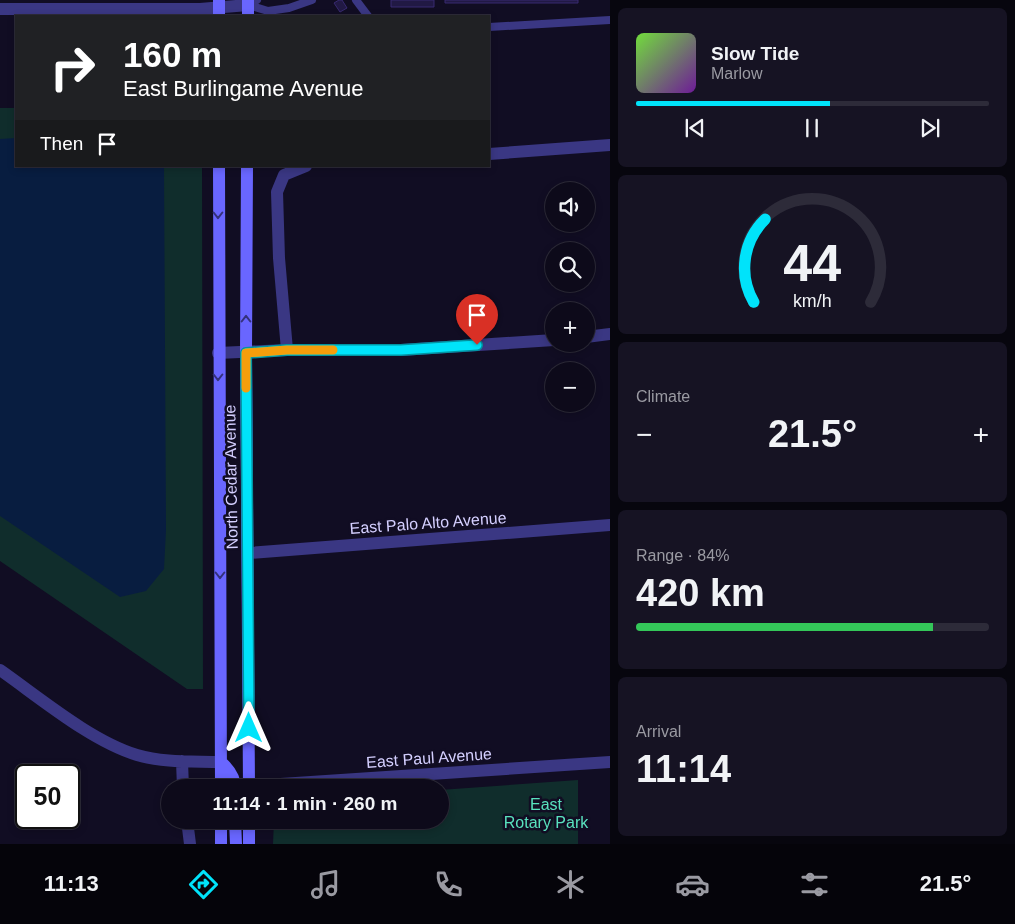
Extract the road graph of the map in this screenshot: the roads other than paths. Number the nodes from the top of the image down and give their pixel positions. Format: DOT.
graph roads {
  1 [pos="312,0"];
  2 [pos="356,0"];
  3 [pos="250,5"];
  4 [pos="219,8"];
  5 [pos="0,9"];
  6 [pos="367,15"];
  7 [pos="610,20"];
  8 [pos="490,27"];
  9 [pos="610,145"];
  10 [pos="490,154"];
  11 [pos="218,167"];
  12 [pos="247,167"];
  13 [pos="304,167"];
  14 [pos="610,334"];
  15 [pos="595,336"];
  16 [pos="545,341"];
  17 [pos="287,350"];
  18 [pos="218,353"];
  19 [pos="246,353"];
  20 [pos="610,526"];
  21 [pos="249,553"];
  22 [pos="0,670"];
  23 [pos="182,761"];
  24 [pos="221,762"];
  25 [pos="610,762"];
  26 [pos="183,779"];
  27 [pos="221,779"];
  28 [pos="234,779"];
  29 [pos="249,779"];
  30 [pos="365,779"];
  31 [pos="188,829"];
  32 [pos="221,829"];
  33 [pos="235,829"];
  34 [pos="249,829"];
  35 [pos="190,844"];
  36 [pos="221,844"];
  37 [pos="236,844"];
  38 [pos="249,844"];
  1 -- 3 [label="lane"];
  2 -- 6 [label="lane"];
  3 -- 4 [label="street"];
  4 -- 5 [label="street"];
  7 -- 8 [label="lane"];
  9 -- 10 [label="street"];
  11 -- 18 [label="main road, North Cedar Avenue, one-way"];
  19 -- 12 [label="main road, North Cedar Avenue, one-way"];
  13 -- 17 [label="street"];
  14 -- 15 [label="street"];
  16 -- 17 [label="street"];
  17 -- 19 [label="street"];
  18 -- 19 [label="street"];
  18 -- 24 [label="main road, North Cedar Avenue, one-way"];
  19 -- 21 [label="main road, North Cedar Avenue"];
  20 -- 21 [label="street, East Palo Alto Avenue"];
  21 -- 29 [label="main road, North Cedar Avenue"];
  22 -- 23 [label="street"];
  23 -- 24 [label="street"];
  23 -- 26 [label="street"];
  24 -- 27 [label="main road, North Cedar Avenue"];
  24 -- 28 [label="main road"];
  25 -- 30 [label="street, East Paul Avenue"];
  31 -- 35 [label="street"];
  32 -- 36 [label="main road"];
  33 -- 37 [label="main road"];
  34 -- 38 [label="main road"];
}
